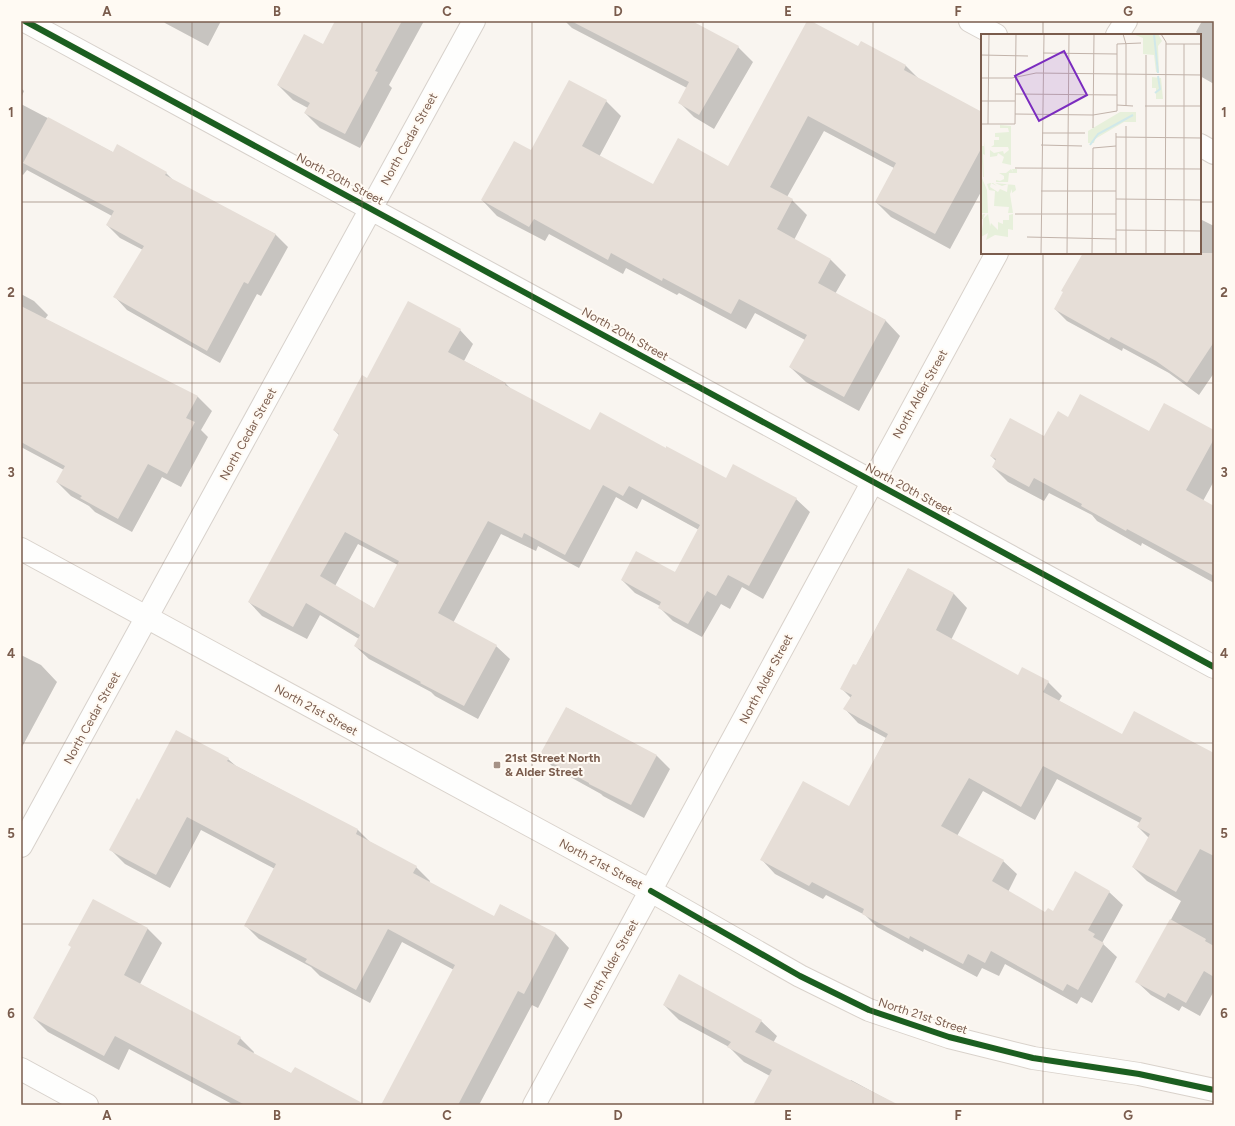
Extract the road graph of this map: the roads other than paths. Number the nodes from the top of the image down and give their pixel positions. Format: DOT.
graph roads {
  1 [pos="25,21"];
  2 [pos="474,21"];
  3 [pos="970,21"];
  4 [pos="1126,21"];
  5 [pos="994,34"];
  6 [pos="1119,34"];
  7 [pos="1201,146"];
  8 [pos="1214,153"];
  9 [pos="371,209"];
  10 [pos="996,254"];
  11 [pos="873,482"];
  12 [pos="21,549"];
  13 [pos="147,618"];
  14 [pos="1214,667"];
  15 [pos="21,846"];
  16 [pos="651,891"];
  17 [pos="21,1069"];
  18 [pos="1214,1090"];
  19 [pos="87,1105"];
  20 [pos="534,1105"];
  1 -- 9 [label="street, North 20th Street"];
  2 -- 9 [label="street, North Cedar Street"];
  3 -- 5 [label="street"];
  4 -- 6 [label="street"];
  7 -- 8 [label="street"];
  9 -- 11 [label="street, North 20th Street"];
  9 -- 13 [label="street, North Cedar Street"];
  10 -- 11 [label="street, North Alder Street"];
  11 -- 14 [label="street, North 20th Street"];
  11 -- 16 [label="street, North Alder Street"];
  12 -- 13 [label="street, North 21st Street"];
  13 -- 15 [label="street, North Cedar Street"];
  13 -- 16 [label="street, North 21st Street"];
  16 -- 18 [label="street, North 21st Street"];
  16 -- 20 [label="street, North Alder Street"];
  17 -- 19 [label="street"];
}
